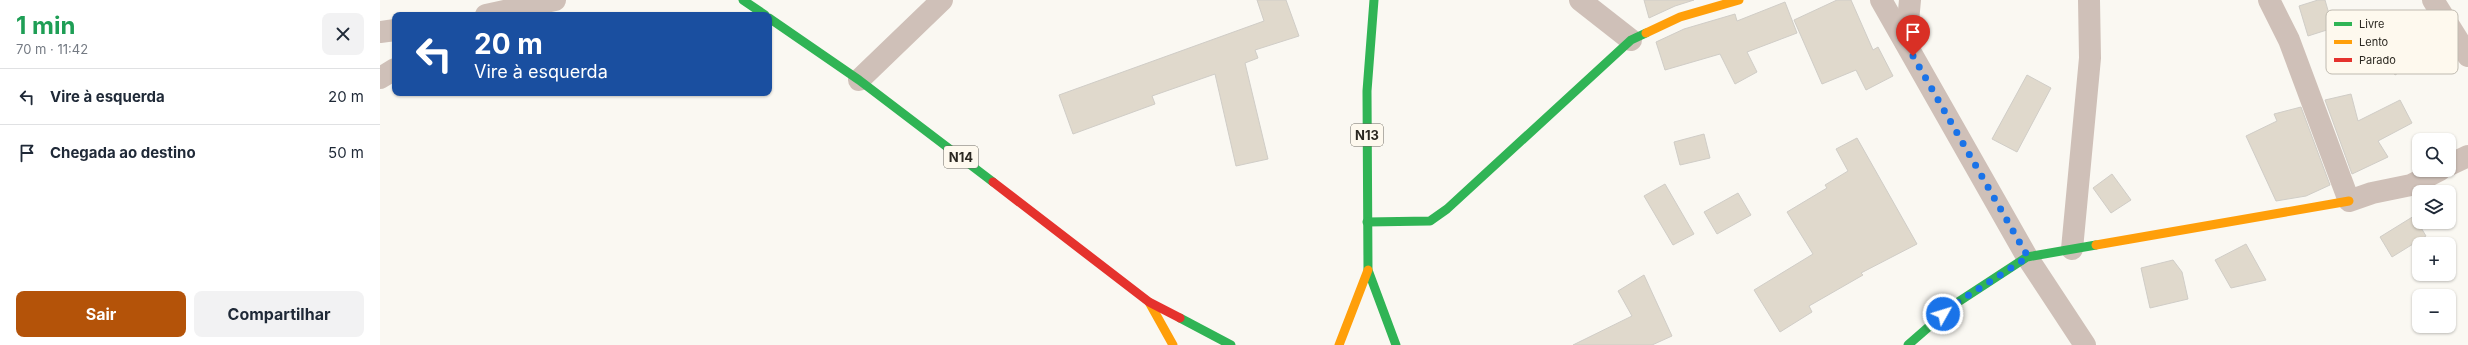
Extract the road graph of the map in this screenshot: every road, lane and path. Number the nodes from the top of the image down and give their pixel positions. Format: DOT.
graph roads {
  1 [pos="555,0"];
  2 [pos="743,0"];
  3 [pos="942,0"];
  4 [pos="1374,0"];
  5 [pos="1580,0"];
  6 [pos="1739,0"];
  7 [pos="1881,0"];
  8 [pos="1910,0"];
  9 [pos="2090,0"];
  10 [pos="2269,0"];
  11 [pos="2433,0"];
  12 [pos="2439,10"];
  13 [pos="500,12"];
  14 [pos="761,12"];
  15 [pos="772,20"];
  16 [pos="392,30"];
  17 [pos="380,32"];
  18 [pos="1631,40"];
  19 [pos="2458,40"];
  20 [pos="1906,43"];
  21 [pos="2468,56"];
  22 [pos="392,71"];
  23 [pos="380,78"];
  24 [pos="859,80"];
  25 [pos="2468,156"];
  26 [pos="2456,162"];
  27 [pos="2426,177"];
  28 [pos="2349,201"];
  29 [pos="1368,222"];
  30 [pos="2072,249"];
  31 [pos="2028,257"];
  32 [pos="1368,270"];
  33 [pos="1149,302"];
  34 [pos="1173,345"];
  35 [pos="1231,345"];
  36 [pos="1339,345"];
  37 [pos="1396,345"];
  38 [pos="1908,345"];
  39 [pos="2085,345"];
  1 -- 13 [label="street"];
  2 -- 14 [label="main road"];
  3 -- 24 [label="street"];
  4 -- 29 [label="main road, N13"];
  5 -- 18 [label="street"];
  6 -- 18 [label="main road"];
  7 -- 20 [label="street"];
  8 -- 20 [label="street"];
  9 -- 30 [label="street"];
  10 -- 28 [label="street"];
  11 -- 12 [label="street"];
  15 -- 24 [label="main road, N14"];
  16 -- 17 [label="street"];
  18 -- 29 [label="main road"];
  19 -- 21 [label="street"];
  20 -- 31 [label="street"];
  22 -- 23 [label="street"];
  24 -- 33 [label="main road, N14"];
  25 -- 26 [label="street"];
  27 -- 28 [label="street"];
  28 -- 30 [label="main road"];
  29 -- 32 [label="main road, N13"];
  30 -- 31 [label="main road"];
  31 -- 38 [label="main road"];
  31 -- 39 [label="street"];
  32 -- 36 [label="main road, N13"];
  32 -- 37 [label="main road, N13"];
  33 -- 34 [label="main road, N14"];
  33 -- 35 [label="main road, N14"];
}
